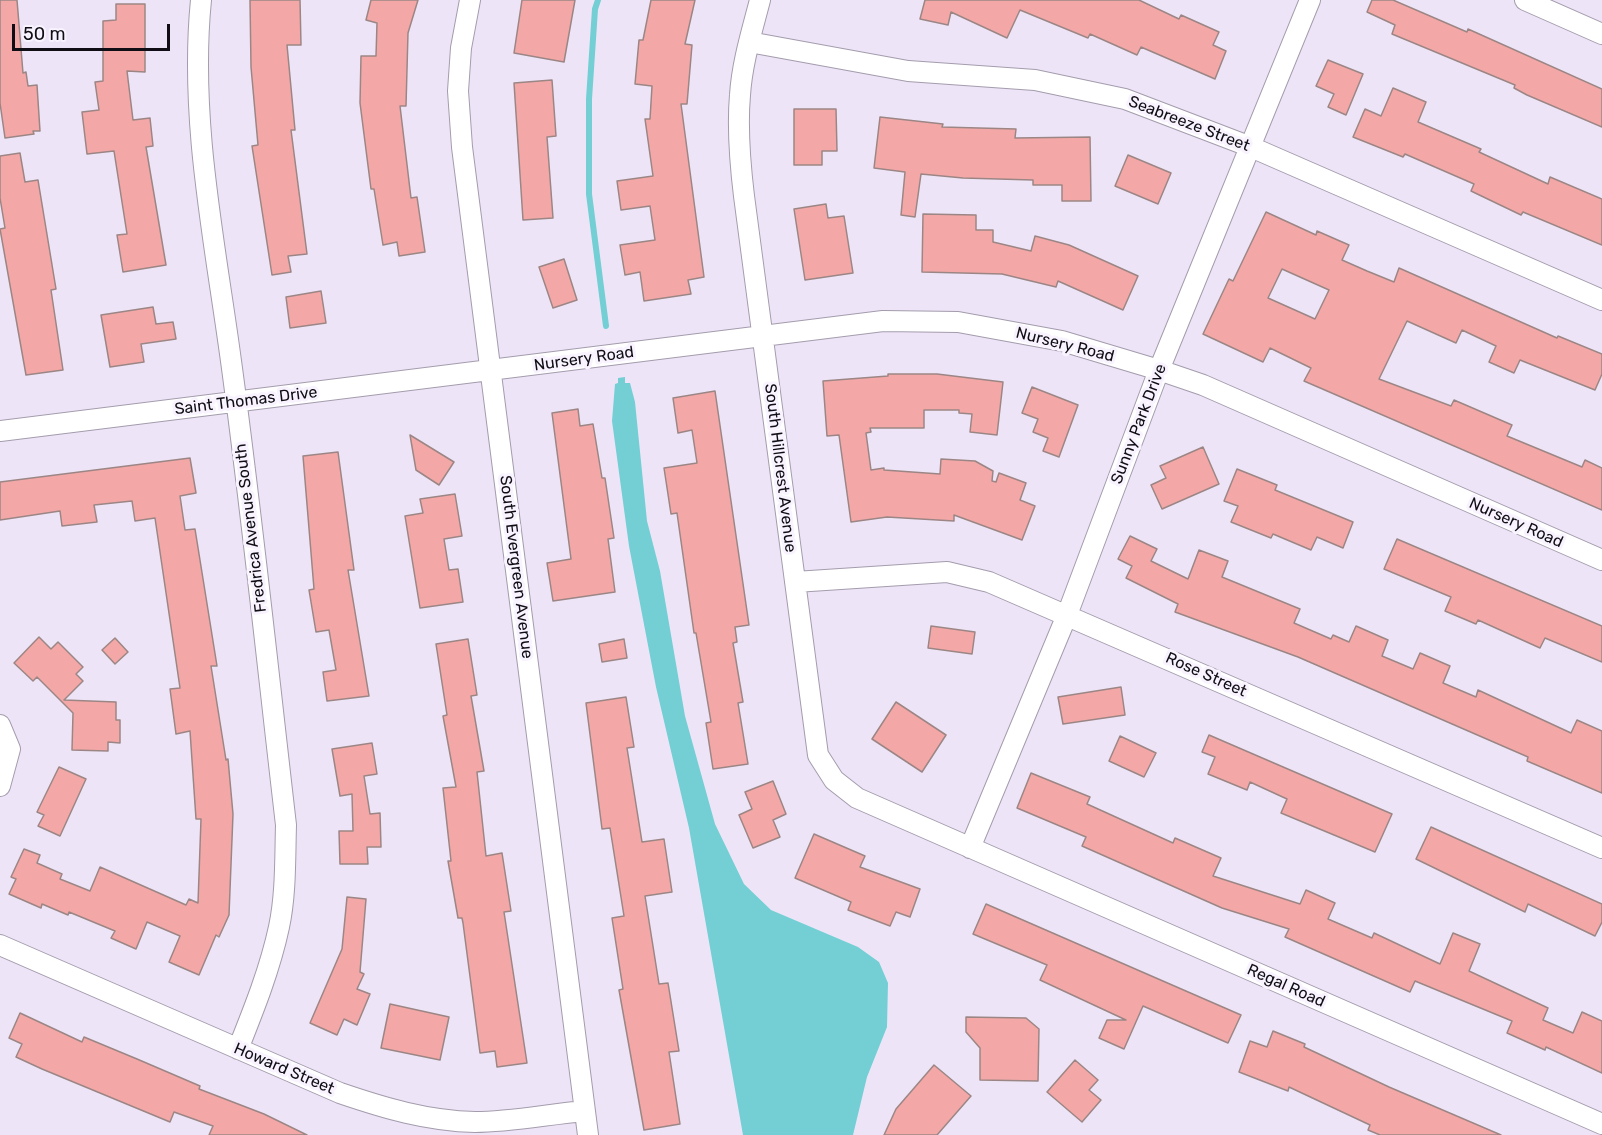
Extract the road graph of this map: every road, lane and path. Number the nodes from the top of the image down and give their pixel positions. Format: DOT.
graph roads {
  1 [pos="201,0"];
  2 [pos="470,0"];
  3 [pos="760,0"];
  4 [pos="1310,0"];
  5 [pos="1525,0"];
  6 [pos="1602,34"];
  7 [pos="749,42"];
  8 [pos="1251,147"];
  9 [pos="1602,300"];
  10 [pos="763,335"];
  11 [pos="1159,370"];
  12 [pos="491,372"];
  13 [pos="237,402"];
  14 [pos="0,431"];
  15 [pos="1602,560"];
  16 [pos="795,582"];
  17 [pos="1067,615"];
  18 [pos="0,725"];
  19 [pos="0,786"];
  20 [pos="970,848"];
  21 [pos="1602,848"];
  22 [pos="0,945"];
  23 [pos="238,1049"];
  24 [pos="585,1111"];
  25 [pos="1602,1124"];
  26 [pos="588,1135"];
  1 -- 13 [label="street, Fredrica Avenue South"];
  2 -- 12 [label="street, South Evergreen Avenue"];
  3 -- 7 [label="street, South Hillcrest Avenue"];
  4 -- 8 [label="street, Sunny Park Drive"];
  5 -- 6 [label="street"];
  7 -- 8 [label="street, Seabreeze Street"];
  7 -- 10 [label="street, South Hillcrest Avenue"];
  8 -- 9 [label="street, Seabreeze Street"];
  8 -- 11 [label="street, Sunny Park Drive"];
  10 -- 11 [label="street, Nursery Road"];
  10 -- 12 [label="street, Nursery Road"];
  10 -- 16 [label="street, South Hillcrest Avenue"];
  11 -- 15 [label="street, Nursery Road"];
  11 -- 17 [label="street, Sunny Park Drive"];
  12 -- 13 [label="street, Saint Thomas Drive"];
  12 -- 24 [label="street, South Evergreen Avenue"];
  13 -- 14 [label="street, Saint Thomas Drive"];
  13 -- 23 [label="street, Fredrica Avenue South"];
  16 -- 17 [label="street, Rose Street"];
  16 -- 20 [label="street, South Hillcrest Avenue"];
  17 -- 20 [label="street, Sunny Park Drive"];
  17 -- 21 [label="street, Rose Street"];
  18 -- 19 [label="street"];
  20 -- 25 [label="street, Regal Road"];
  22 -- 23 [label="street, Howard Street"];
  23 -- 24 [label="street, Howard Street"];
  24 -- 26 [label="street, South Evergreen Avenue"];
}
